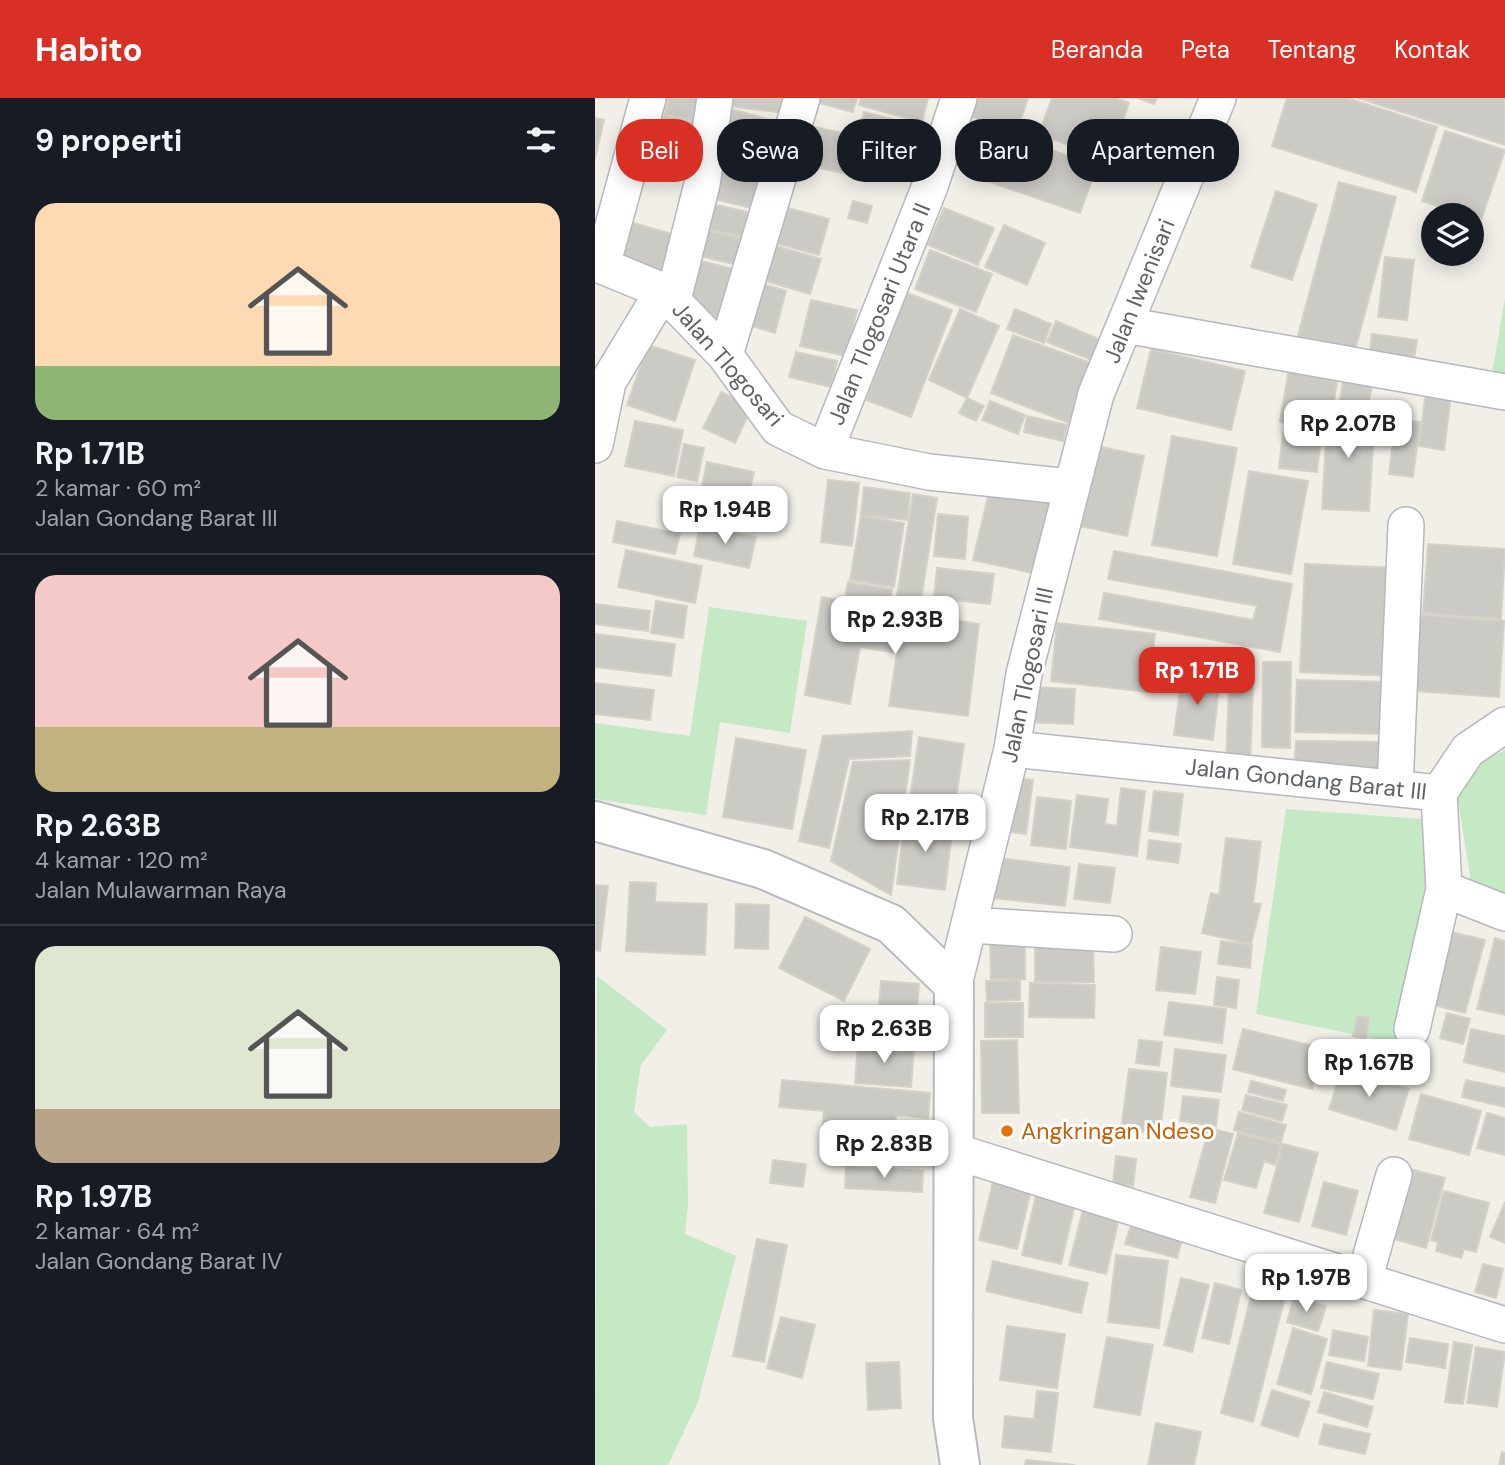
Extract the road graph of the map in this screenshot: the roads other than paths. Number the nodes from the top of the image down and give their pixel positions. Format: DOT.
graph roads {
  1 [pos="648,98"];
  2 [pos="715,98"];
  3 [pos="803,98"];
  4 [pos="959,98"];
  5 [pos="1218,98"];
  6 [pos="598,265"];
  7 [pos="668,295"];
  8 [pos="1125,325"];
  9 [pos="725,355"];
  10 [pos="1505,392"];
  11 [pos="595,445"];
  12 [pos="825,450"];
  13 [pos="1070,487"];
  14 [pos="1406,525"];
  15 [pos="1505,725"];
  16 [pos="1012,749"];
  17 [pos="1395,788"];
  18 [pos="1440,793"];
  19 [pos="595,821"];
  20 [pos="1444,889"];
  21 [pos="1505,913"];
  22 [pos="969,925"];
  23 [pos="1114,934"];
  24 [pos="954,985"];
  25 [pos="1412,1029"];
  26 [pos="954,1151"];
  27 [pos="1394,1175"];
  28 [pos="1364,1280"];
  29 [pos="1505,1325"];
  30 [pos="960,1465"];
  1 -- 6 [label="street"];
  2 -- 7 [label="street"];
  3 -- 9 [label="street"];
  4 -- 12 [label="street, Jalan Tlogosari Utara II"];
  5 -- 8 [label="street, Jalan Iwenisari"];
  6 -- 7 [label="street, Jalan Tlogosari"];
  7 -- 9 [label="street, Jalan Tlogosari"];
  7 -- 11 [label="street"];
  8 -- 10 [label="street"];
  8 -- 13 [label="street, Jalan Iwenisari"];
  9 -- 12 [label="street, Jalan Tlogosari"];
  12 -- 13 [label="street, Jalan Tlogosari"];
  13 -- 16 [label="street, Jalan Tlogosari III"];
  14 -- 17 [label="street"];
  15 -- 18 [label="street"];
  16 -- 17 [label="street, Jalan Gondang Barat III"];
  16 -- 22 [label="street, Jalan Tlogosari III"];
  17 -- 18 [label="street, Jalan Gondang Barat III"];
  18 -- 20 [label="street, Jalan Gondang Barat III"];
  19 -- 24 [label="main road"];
  20 -- 21 [label="street"];
  20 -- 25 [label="street, Jalan Gondang Barat III"];
  22 -- 23 [label="street"];
  22 -- 24 [label="street, Jalan Tlogosari III"];
  24 -- 26 [label="main road"];
  26 -- 28 [label="street"];
  26 -- 30 [label="main road"];
  27 -- 28 [label="street"];
  28 -- 29 [label="street"];
}
